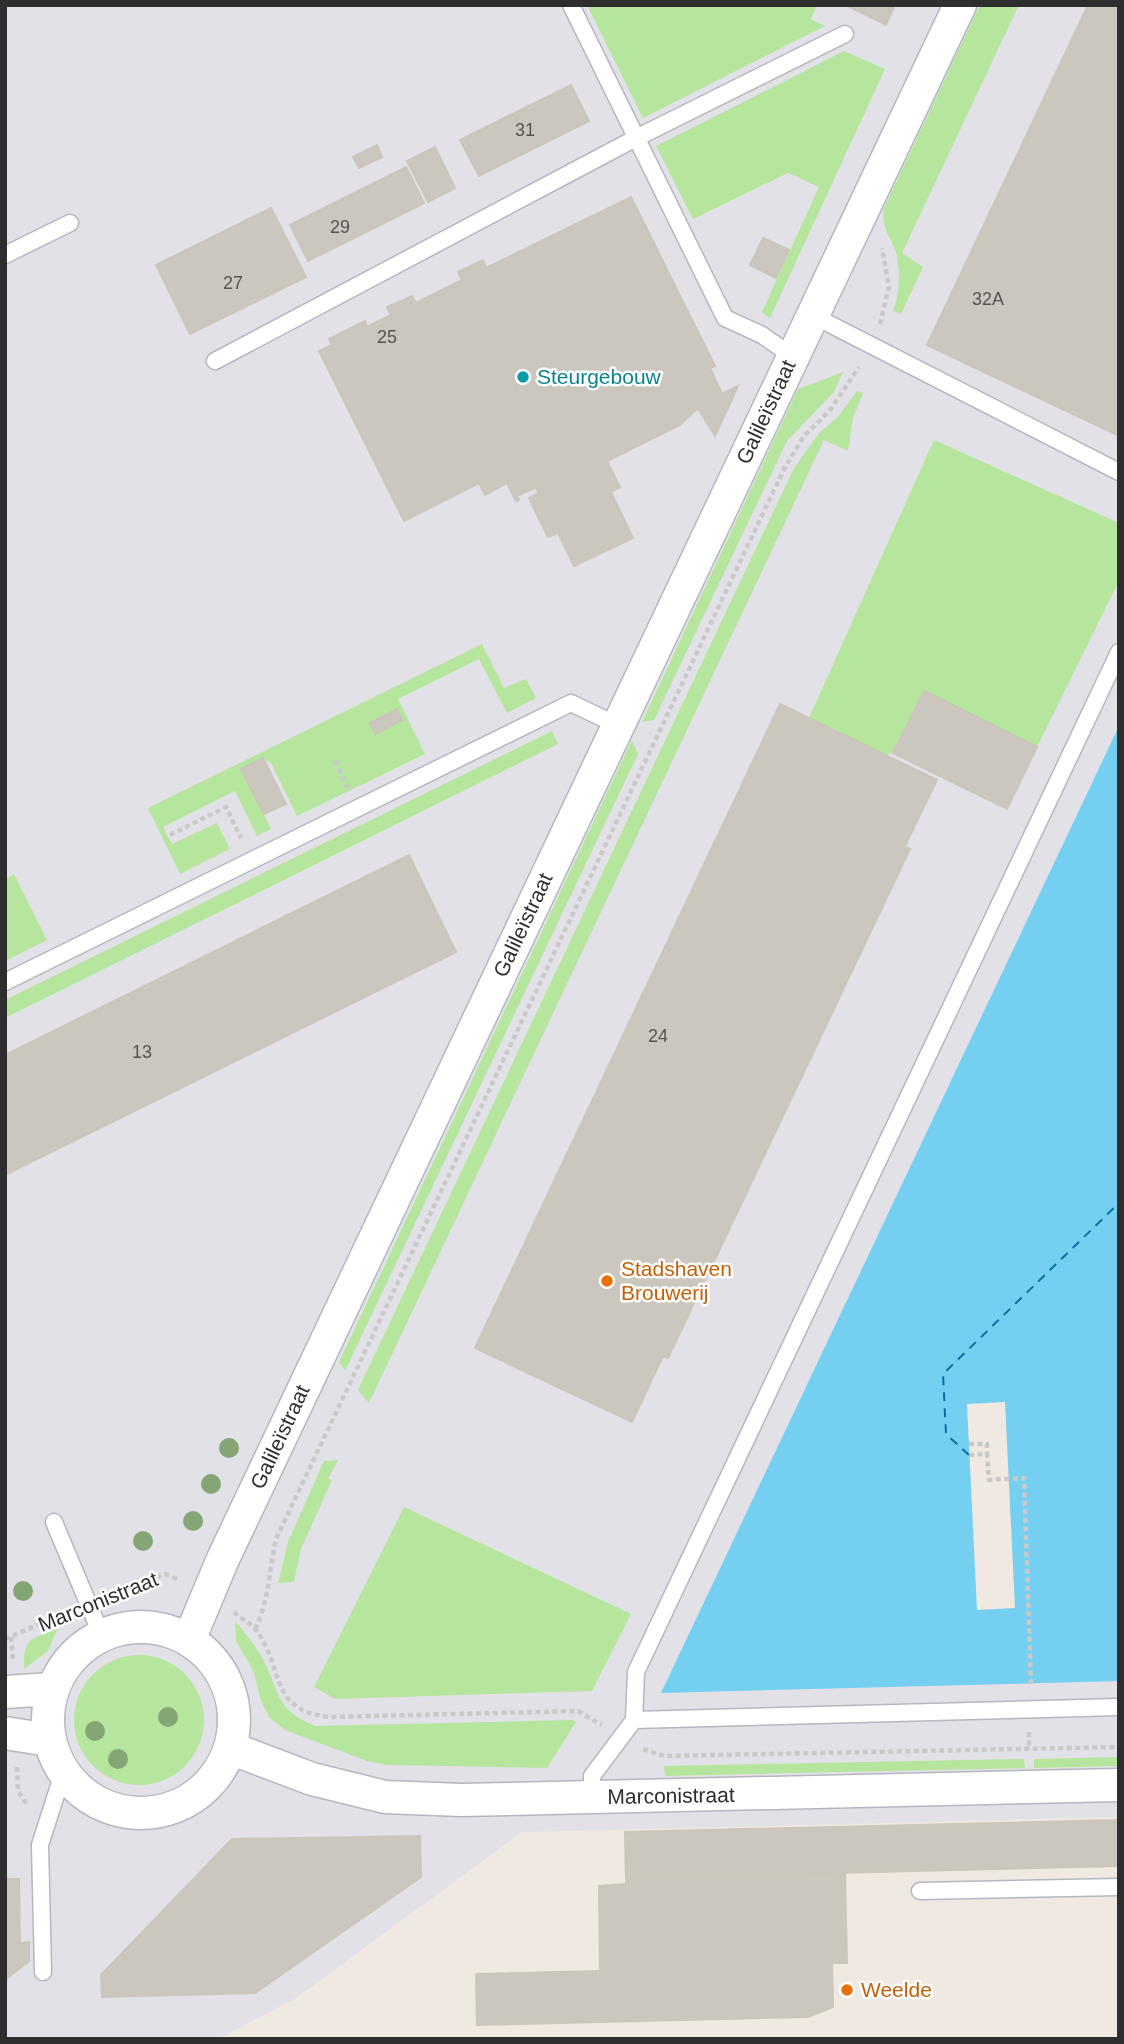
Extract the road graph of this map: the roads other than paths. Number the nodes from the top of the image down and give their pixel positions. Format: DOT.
graph roads {
  1 [pos="571,5"];
  2 [pos="960,5"];
  3 [pos="845,34"];
  4 [pos="636,138"];
  5 [pos="70,223"];
  6 [pos="5,255"];
  7 [pos="812,315"];
  8 [pos="792,356"];
  9 [pos="215,361"];
  10 [pos="1119,472"];
  11 [pos="1119,652"];
  12 [pos="617,725"];
  13 [pos="5,982"];
  14 [pos="54,1522"];
  15 [pos="101,1634"];
  16 [pos="189,1640"];
  17 [pos="52,1689"];
  18 [pos="5,1692"];
  19 [pos="1119,1707"];
  20 [pos="634,1720"];
  21 [pos="5,1733"];
  22 [pos="49,1740"];
  23 [pos="230,1748"];
  24 [pos="63,1773"];
  25 [pos="1119,1785"];
  26 [pos="592,1797"];
  27 [pos="1119,1887"];
  28 [pos="920,1891"];
  29 [pos="43,1972"];
  1 -- 4 [label="lane"];
  2 -- 7 [label="street, Galileïstraat"];
  3 -- 4 [label="lane"];
  4 -- 8 [label="lane"];
  4 -- 9 [label="lane"];
  5 -- 6 [label="lane"];
  7 -- 8 [label="street, Galileïstraat"];
  7 -- 10 [label="lane"];
  8 -- 12 [label="street, Galileïstraat"];
  11 -- 20 [label="lane"];
  12 -- 13 [label="lane"];
  12 -- 16 [label="street, Galileïstraat"];
  14 -- 15 [label="lane"];
  15 -- 16 [label="street"];
  15 -- 17 [label="street"];
  16 -- 23 [label="street"];
  17 -- 18 [label="street"];
  17 -- 22 [label="street"];
  19 -- 20 [label="lane"];
  20 -- 26 [label="lane"];
  21 -- 22 [label="street"];
  22 -- 24 [label="street"];
  23 -- 24 [label="street"];
  23 -- 26 [label="street, Marconistraat"];
  24 -- 29 [label="lane"];
  25 -- 26 [label="street, Marconistraat"];
  27 -- 28 [label="lane"];
}
